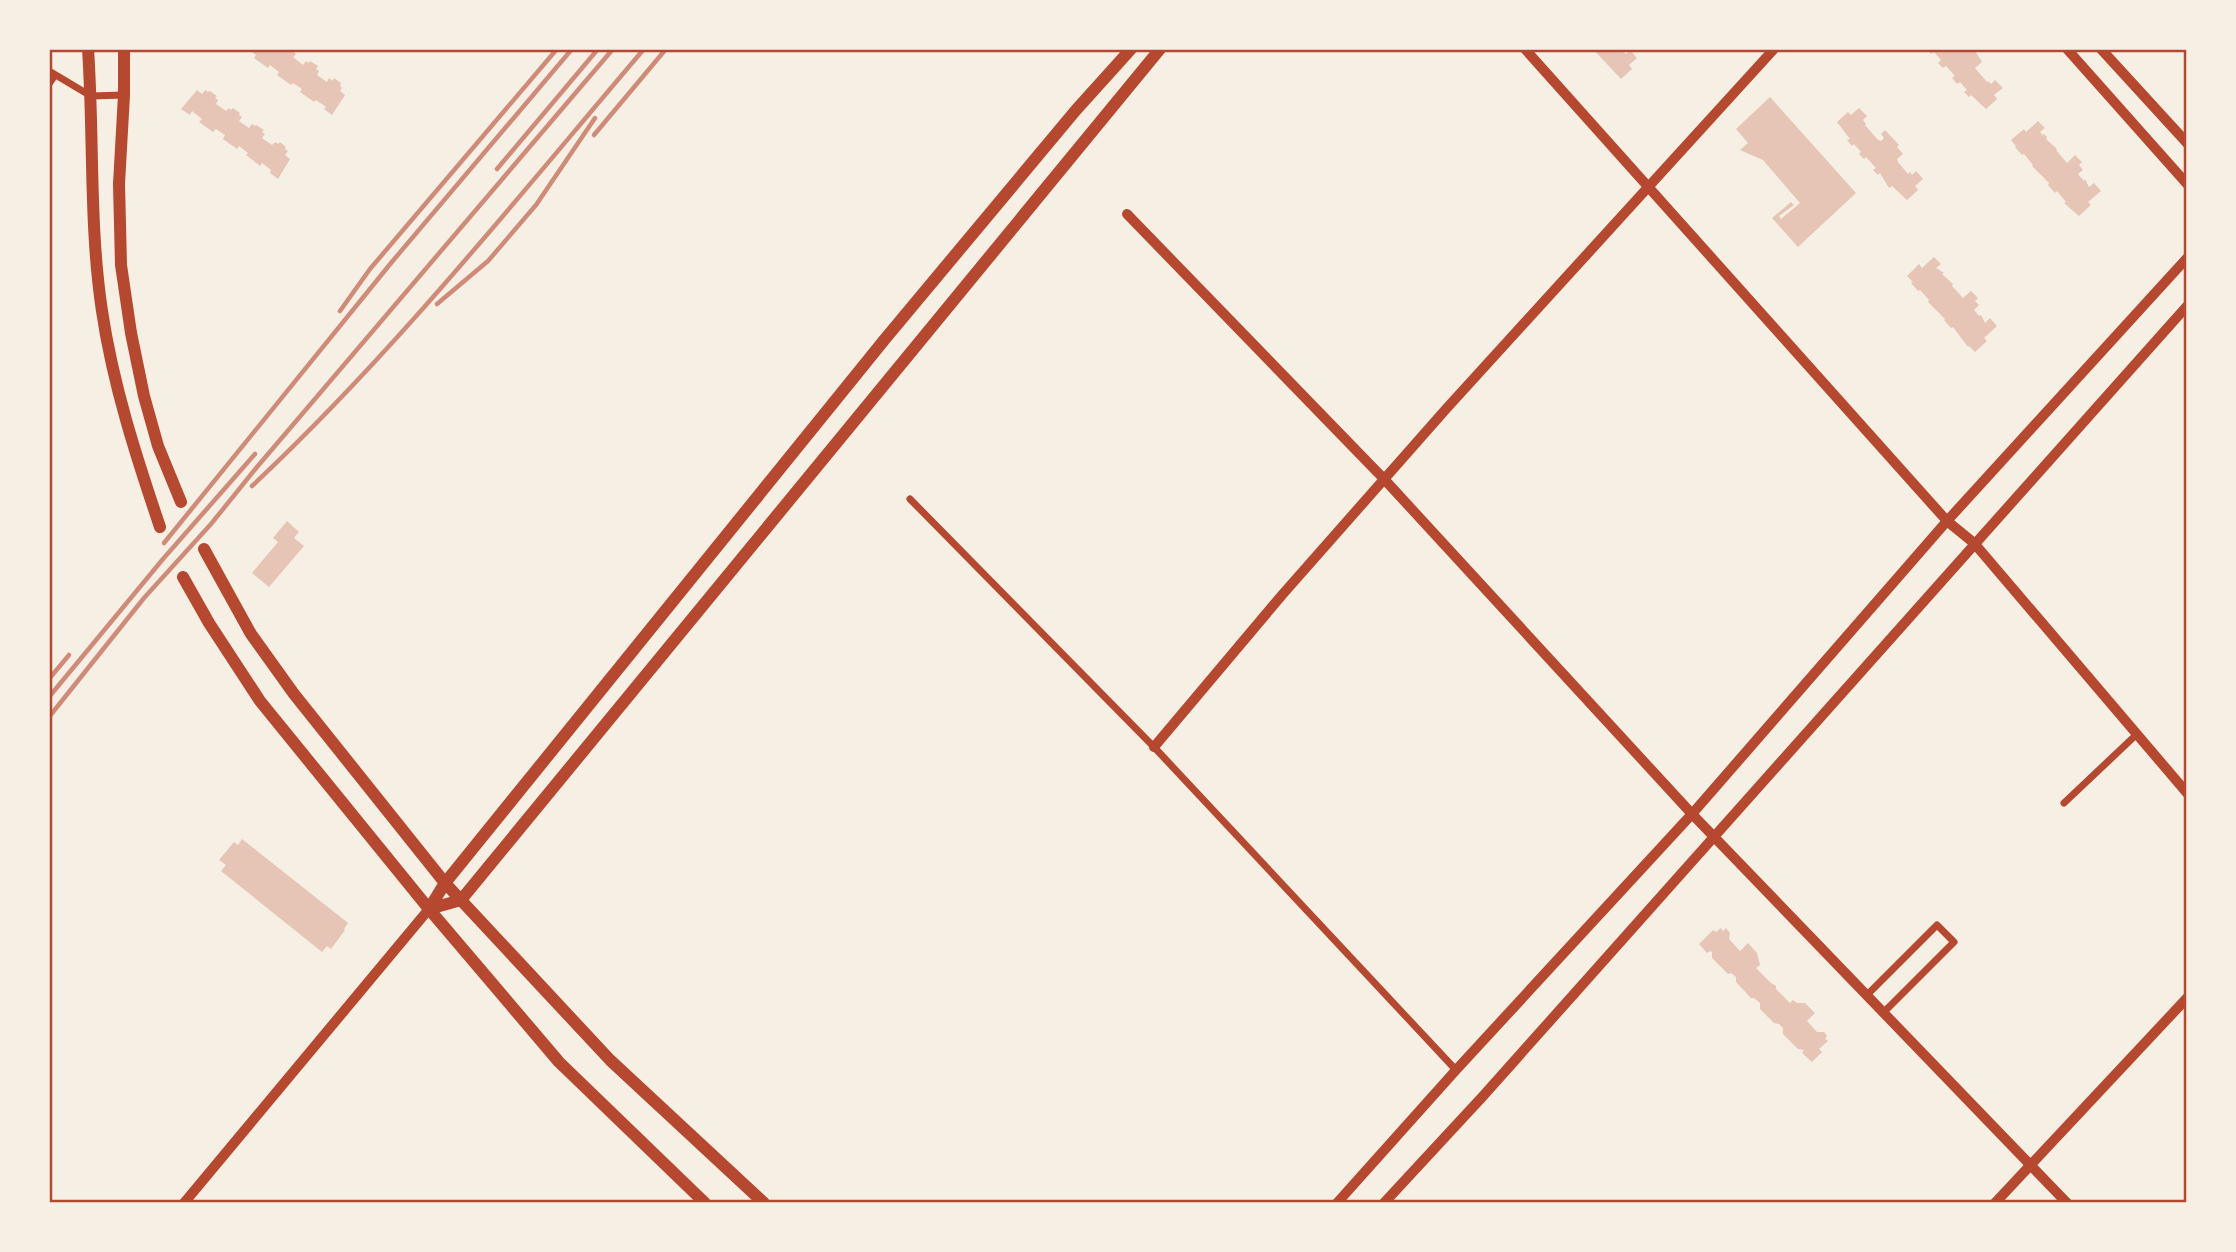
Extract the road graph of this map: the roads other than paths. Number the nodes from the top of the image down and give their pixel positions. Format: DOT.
graph roads {
  1 [pos="89,49"];
  2 [pos="124,49"];
  3 [pos="1131,49"];
  4 [pos="1160,49"];
  5 [pos="1525,49"];
  6 [pos="1774,49"];
  7 [pos="2067,49"];
  8 [pos="2101,49"];
  9 [pos="53,73"];
  10 [pos="49,86"];
  11 [pos="124,95"];
  12 [pos="91,96"];
  13 [pos="2187,143"];
  14 [pos="2187,184"];
  15 [pos="1647,187"];
  16 [pos="1127,214"];
  17 [pos="2187,258"];
  18 [pos="2187,306"];
  19 [pos="1384,479"];
  20 [pos="910,499"];
  21 [pos="181,502"];
  22 [pos="1947,521"];
  23 [pos="160,527"];
  24 [pos="1974,543"];
  25 [pos="204,549"];
  26 [pos="183,577"];
  27 [pos="2137,734"];
  28 [pos="1154,747"];
  29 [pos="2187,793"];
  30 [pos="2064,803"];
  31 [pos="1692,814"];
  32 [pos="1715,837"];
  33 [pos="446,883"];
  34 [pos="461,900"];
  35 [pos="429,909"];
  36 [pos="1867,995"];
  37 [pos="2187,998"];
  38 [pos="1884,1012"];
  39 [pos="1456,1070"];
  40 [pos="2030,1164"];
  41 [pos="184,1203"];
  42 [pos="705,1203"];
  43 [pos="764,1203"];
  44 [pos="1337,1203"];
  45 [pos="1384,1203"];
  46 [pos="1995,1203"];
  47 [pos="2067,1203"];
  1 -- 12 [label="main road"];
  2 -- 11 [label="main road"];
  3 -- 33 [label="main road"];
  4 -- 34 [label="main road"];
  5 -- 15 [label="street"];
  6 -- 15 [label="street"];
  7 -- 14 [label="street"];
  8 -- 13 [label="street"];
  9 -- 10 [label="lane"];
  9 -- 12 [label="street"];
  11 -- 12 [label="street"];
  11 -- 21 [label="main road"];
  12 -- 23 [label="main road"];
  15 -- 19 [label="street"];
  15 -- 22 [label="street"];
  16 -- 19 [label="street"];
  17 -- 22 [label="street"];
  18 -- 24 [label="street"];
  19 -- 28 [label="street"];
  19 -- 31 [label="street"];
  20 -- 28 [label="street"];
  22 -- 24 [label="street"];
  22 -- 31 [label="street"];
  24 -- 27 [label="street"];
  24 -- 32 [label="street"];
  25 -- 33 [label="main road"];
  26 -- 35 [label="main road"];
  27 -- 29 [label="street"];
  27 -- 30 [label="street"];
  28 -- 39 [label="street"];
  31 -- 32 [label="street"];
  31 -- 39 [label="street"];
  32 -- 36 [label="street"];
  32 -- 45 [label="street"];
  33 -- 34 [label="main road"];
  33 -- 35 [label="main road"];
  34 -- 35 [label="main road"];
  34 -- 43 [label="main road"];
  35 -- 41 [label="street"];
  35 -- 42 [label="main road"];
  36 -- 38 [label="street"];
  36 -- 38 [label="street"];
  37 -- 40 [label="street"];
  38 -- 40 [label="street"];
  39 -- 44 [label="street"];
  40 -- 46 [label="street"];
  40 -- 47 [label="street"];
}
